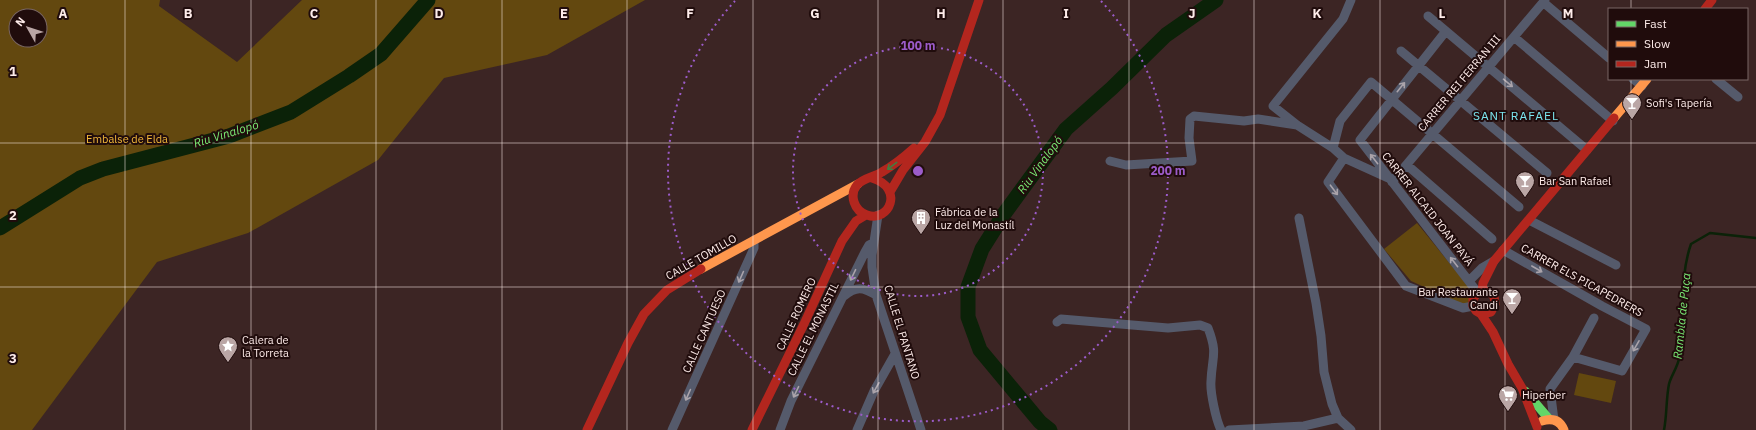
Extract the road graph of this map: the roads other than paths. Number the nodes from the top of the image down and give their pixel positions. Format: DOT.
graph roads {
  1 [pos="979,0"];
  2 [pos="1351,0"];
  3 [pos="1712,0"];
  4 [pos="1544,1"];
  5 [pos="1706,8"];
  6 [pos="1428,16"];
  7 [pos="1446,31"];
  8 [pos="1514,37"];
  9 [pos="1401,51"];
  10 [pos="1608,57"];
  11 [pos="1419,66"];
  12 [pos="1489,67"];
  13 [pos="1717,80"];
  14 [pos="1646,81"];
  15 [pos="1738,97"];
  16 [pos="1392,99"];
  17 [pos="1460,101"];
  18 [pos="1613,121"];
  19 [pos="1297,125"];
  20 [pos="931,132"];
  21 [pos="1433,134"];
  22 [pos="1333,148"];
  23 [pos="1587,150"];
  24 [pos="1344,158"];
  25 [pos="1110,161"];
  26 [pos="1407,165"];
  27 [pos="1547,173"];
  28 [pos="872,178"];
  29 [pos="1391,180"];
  30 [pos="858,184"];
  31 [pos="890,192"];
  32 [pos="826,202"];
  33 [pos="854,203"];
  34 [pos="1519,206"];
  35 [pos="866,215"];
  36 [pos="878,215"];
  37 [pos="1299,218"];
  38 [pos="1529,220"];
  39 [pos="1492,239"];
  40 [pos="754,240"];
  41 [pos="842,241"];
  42 [pos="873,243"];
  43 [pos="1503,250"];
  44 [pos="1493,265"];
  45 [pos="1616,265"];
  46 [pos="1469,281"];
  47 [pos="1483,292"];
  48 [pos="876,295"];
  49 [pos="843,296"];
  50 [pos="1473,306"];
  51 [pos="1491,312"];
  52 [pos="1481,314"];
  53 [pos="1594,318"];
  54 [pos="1057,322"];
  55 [pos="1493,332"];
  56 [pos="896,354"];
  57 [pos="1573,357"];
  58 [pos="1522,388"];
  59 [pos="770,396"];
  60 [pos="1338,418"];
  61 [pos="1552,419"];
  62 [pos="1536,428"];
  63 [pos="587,430"];
  64 [pos="672,430"];
  65 [pos="752,430"];
  66 [pos="758,430"];
  67 [pos="780,430"];
  68 [pos="857,430"];
  69 [pos="921,430"];
  70 [pos="1221,430"];
  71 [pos="1229,430"];
  72 [pos="1351,430"];
  73 [pos="1564,430"];
  1 -- 20 [label="main road"];
  2 -- 19 [label="street"];
  3 -- 5 [label="main road"];
  4 -- 8 [label="street, CARRER REI FERRAN III"];
  4 -- 10 [label="street"];
  6 -- 7 [label="street"];
  7 -- 11 [label="street"];
  7 -- 12 [label="street"];
  8 -- 12 [label="street, CARRER REI FERRAN III"];
  8 -- 18 [label="street"];
  9 -- 11 [label="street"];
  16 -- 11 [label="street, one-way"];
  11 -- 17 [label="street"];
  12 -- 17 [label="street, CARRER REI FERRAN III"];
  12 -- 23 [label="street, one-way"];
  13 -- 15 [label="street"];
  14 -- 18 [label="main road"];
  16 -- 21 [label="street"];
  16 -- 22 [label="street"];
  29 -- 16 [label="street, CARRER ALCAID JOAN PAYÁ, one-way"];
  17 -- 21 [label="street, CARRER REI FERRAN III"];
  17 -- 27 [label="street"];
  18 -- 23 [label="main road"];
  19 -- 22 [label="street"];
  19 -- 25 [label="street"];
  20 -- 28 [label="main road, one-way"];
  20 -- 31 [label="main road"];
  21 -- 26 [label="street, CARRER REI FERRAN III"];
  21 -- 34 [label="street"];
  22 -- 24 [label="street"];
  23 -- 38 [label="main road"];
  24 -- 29 [label="street"];
  24 -- 50 [label="street, one-way"];
  26 -- 29 [label="street, CARRER REI FERRAN III"];
  26 -- 39 [label="street"];
  28 -- 30 [label="main road"];
  28 -- 31 [label="main road"];
  46 -- 29 [label="street, CARRER ALCAID JOAN PAYÁ, one-way"];
  30 -- 32 [label="main road, CALLE TOMILLO"];
  30 -- 33 [label="main road"];
  31 -- 36 [label="main road"];
  32 -- 33 [label="main road, CALLE TOMILLO"];
  32 -- 40 [label="main road, CALLE TOMILLO"];
  33 -- 35 [label="main road"];
  33 -- 41 [label="main road, CALLE ROMERO"];
  35 -- 36 [label="main road"];
  35 -- 41 [label="main road, CALLE ROMERO"];
  36 -- 42 [label="street, CALLE EL PANTANO"];
  37 -- 60 [label="street"];
  38 -- 43 [label="main road"];
  38 -- 45 [label="street"];
  40 -- 63 [label="main road, CALLE TOMILLO"];
  40 -- 64 [label="street, CALLE CANTUESO, one-way"];
  41 -- 59 [label="main road, CALLE ROMERO"];
  42 -- 48 [label="street, CALLE EL PANTANO"];
  42 -- 49 [label="street, CALLE EL MONASTIL, one-way"];
  43 -- 44 [label="main road"];
  43 -- 57 [label="street, CARRER ELS PICAPEDRERS, one-way"];
  44 -- 46 [label="street"];
  44 -- 47 [label="main road"];
  46 -- 47 [label="street, CARRER ALCAID JOAN PAYÁ"];
  47 -- 50 [label="main road"];
  47 -- 51 [label="main road"];
  48 -- 49 [label="street"];
  48 -- 56 [label="street, CALLE EL PANTANO"];
  49 -- 67 [label="street, CALLE EL MONASTIL, one-way"];
  50 -- 52 [label="main road"];
  51 -- 52 [label="main road"];
  51 -- 55 [label="main road"];
  52 -- 55 [label="main road"];
  53 -- 57 [label="street"];
  54 -- 70 [label="street"];
  55 -- 58 [label="main road"];
  56 -- 68 [label="street, one-way"];
  56 -- 69 [label="street, CALLE EL PANTANO"];
  57 -- 61 [label="street"];
  58 -- 61 [label="main road"];
  58 -- 62 [label="main road"];
  59 -- 65 [label="main road, CALLE ROMERO"];
  59 -- 66 [label="main road, CALLE ROMERO"];
  60 -- 71 [label="street"];
  60 -- 72 [label="street"];
  61 -- 62 [label="main road"];
  61 -- 73 [label="main road"];
}
